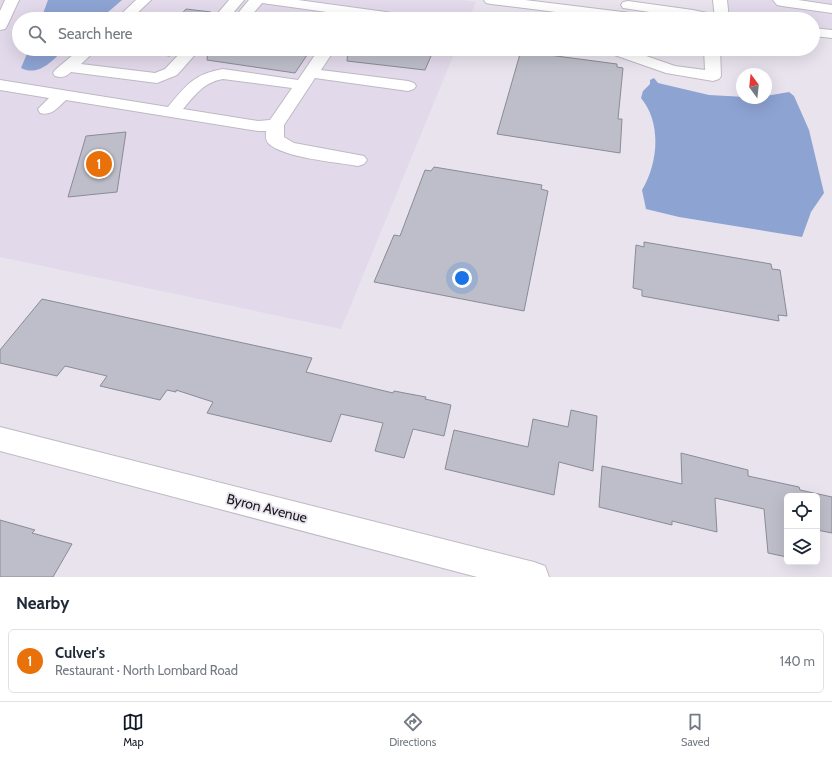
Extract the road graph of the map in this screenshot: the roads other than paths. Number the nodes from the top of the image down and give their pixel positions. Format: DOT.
graph roads {
  1 [pos="12,0"];
  2 [pos="144,0"];
  3 [pos="237,0"];
  4 [pos="257,0"];
  5 [pos="267,0"];
  6 [pos="492,0"];
  7 [pos="588,0"];
  8 [pos="720,0"];
  9 [pos="780,0"];
  10 [pos="356,7"];
  11 [pos="830,9"];
  12 [pos="131,12"];
  13 [pos="226,12"];
  14 [pos="246,12"];
  15 [pos="373,12"];
  16 [pos="590,12"];
  17 [pos="678,12"];
  18 [pos="721,12"];
  19 [pos="0,26"];
  20 [pos="820,33"];
  21 [pos="832,34"];
  22 [pos="80,56"];
  23 [pos="186,56"];
  24 [pos="322,56"];
  25 [pos="631,56"];
  26 [pos="712,56"];
  27 [pos="68,67"];
  28 [pos="306,79"];
  29 [pos="0,85"];
  30 [pos="408,86"];
  31 [pos="41,91"];
  32 [pos="63,94"];
  33 [pos="46,109"];
  34 [pos="166,111"];
  35 [pos="275,125"];
  36 [pos="144,126"];
  37 [pos="358,160"];
  38 [pos="0,439"];
  39 [pos="534,577"];
  1 -- 19 [label="street"];
  2 -- 12 [label="street"];
  3 -- 13 [label="street"];
  4 -- 14 [label="street"];
  5 -- 10 [label="street"];
  6 -- 16 [label="street"];
  7 -- 17 [label="street"];
  8 -- 18 [label="street"];
  9 -- 11 [label="street"];
  10 -- 15 [label="street"];
  20 -- 21 [label="street"];
  22 -- 27 [label="street"];
  23 -- 27 [label="street"];
  24 -- 28 [label="street"];
  25 -- 26 [label="street"];
  27 -- 31 [label="street"];
  28 -- 30 [label="street"];
  28 -- 34 [label="street"];
  28 -- 35 [label="street"];
  29 -- 31 [label="street"];
  31 -- 32 [label="street"];
  32 -- 33 [label="street"];
  32 -- 34 [label="street"];
  34 -- 35 [label="street"];
  34 -- 36 [label="street"];
  35 -- 37 [label="street"];
  38 -- 39 [label="street, Byron Avenue"];
}
